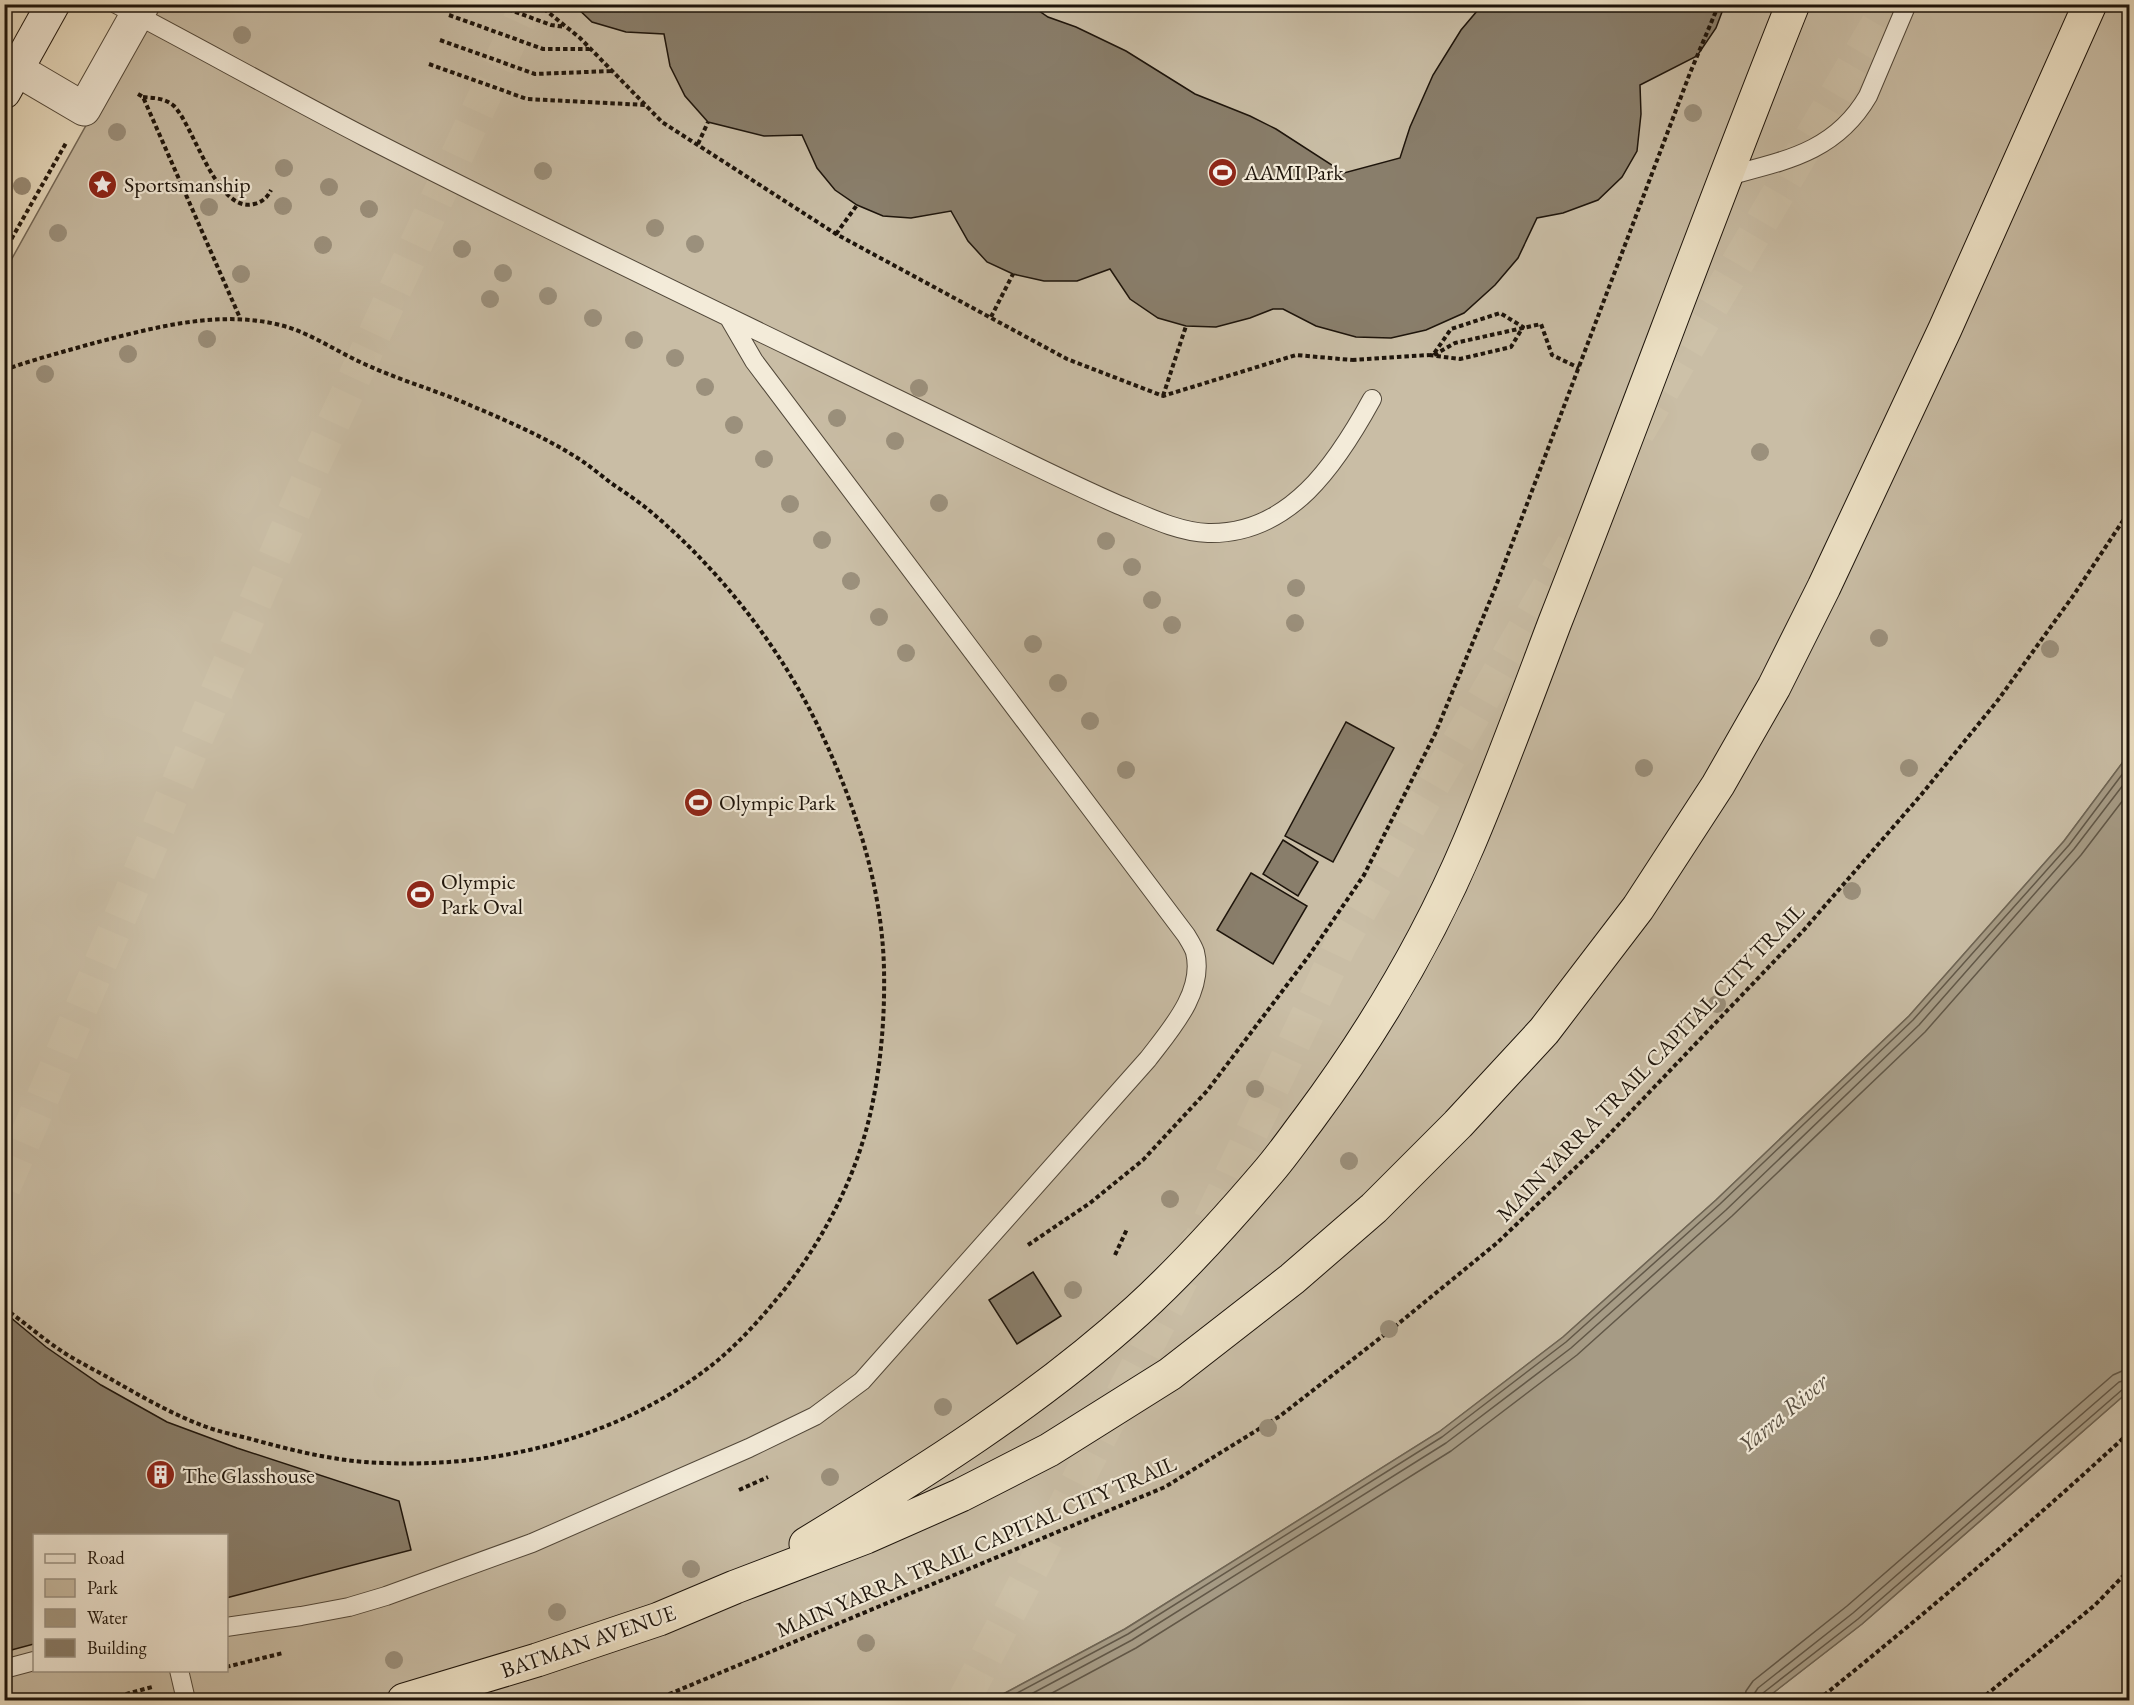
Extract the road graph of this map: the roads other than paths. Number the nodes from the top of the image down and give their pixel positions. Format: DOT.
graph roads {
  1 [pos="54,4"];
  2 [pos="1793,4"];
  3 [pos="1907,4"];
  4 [pos="2090,4"];
  5 [pos="132,8"];
  6 [pos="9,74"];
  7 [pos="1724,177"];
  8 [pos="729,318"];
  9 [pos="1372,399"];
  10 [pos="735,1587"];
  11 [pos="228,1627"];
  12 [pos="33,1661"];
  13 [pos="4,1669"];
  14 [pos="179,1672"];
  15 [pos="186,1701"];
  16 [pos="404,1701"];
  1 -- 6 [label="street"];
  2 -- 7 [label="highway"];
  3 -- 7 [label="lane"];
  4 -- 10 [label="highway"];
  5 -- 6 [label="street"];
  5 -- 8 [label="lane"];
  7 -- 10 [label="highway"];
  8 -- 9 [label="lane"];
  8 -- 11 [label="lane"];
  10 -- 16 [label="highway, BATMAN AVENUE"];
  12 -- 13 [label="lane"];
  14 -- 15 [label="lane"];
}
